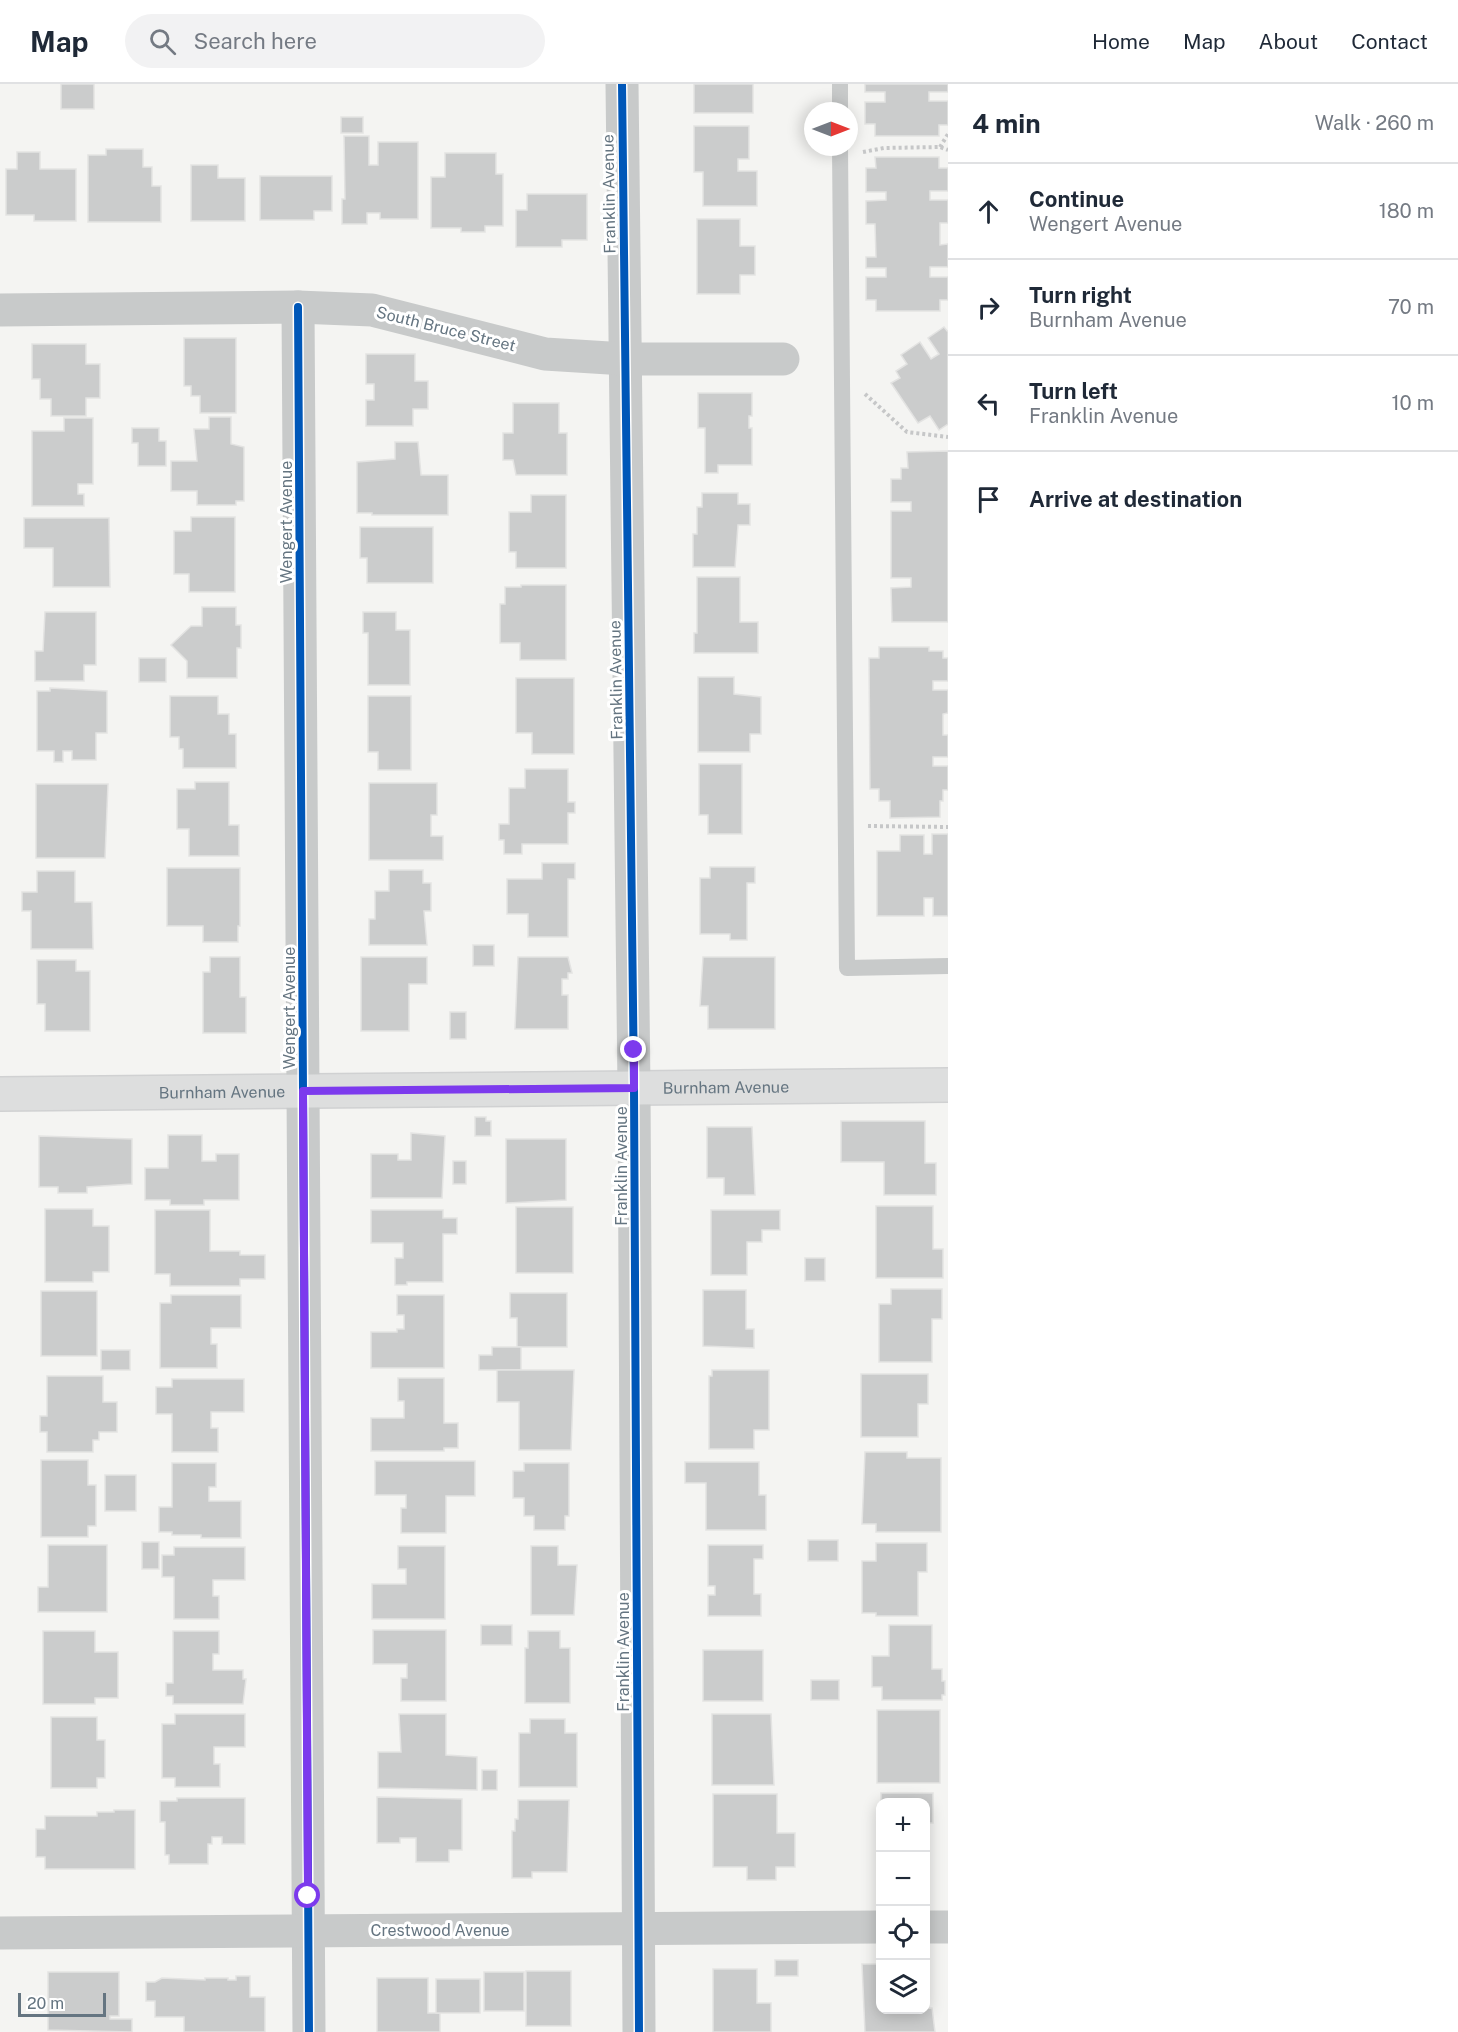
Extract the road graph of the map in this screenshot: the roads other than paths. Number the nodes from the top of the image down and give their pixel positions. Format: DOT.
graph roads {
  1 [pos="621,84"];
  2 [pos="840,84"];
  3 [pos="840,102"];
  4 [pos="840,156"];
  5 [pos="298,307"];
  6 [pos="0,310"];
  7 [pos="625,359"];
  8 [pos="783,359"];
  9 [pos="948,966"];
  10 [pos="948,1085"];
  11 [pos="634,1088"];
  12 [pos="303,1091"];
  13 [pos="0,1094"];
  14 [pos="876,1927"];
  15 [pos="930,1927"];
  16 [pos="948,1927"];
  17 [pos="638,1929"];
  18 [pos="308,1931"];
  19 [pos="0,1933"];
  20 [pos="309,2032"];
  21 [pos="639,2032"];
  1 -- 7 [label="street, Franklin Avenue"];
  2 -- 3 [label="lane"];
  4 -- 9 [label="lane"];
  5 -- 6 [label="street, South Bruce Street"];
  5 -- 7 [label="street, South Bruce Street"];
  5 -- 12 [label="street, Wengert Avenue"];
  7 -- 8 [label="street, South Bruce Street"];
  7 -- 11 [label="street, Franklin Avenue"];
  10 -- 11 [label="street, Burnham Avenue"];
  11 -- 12 [label="street, Burnham Avenue"];
  11 -- 17 [label="street, Franklin Avenue"];
  12 -- 13 [label="street, Burnham Avenue"];
  12 -- 18 [label="street, Wengert Avenue"];
  14 -- 17 [label="street, Crestwood Avenue"];
  15 -- 16 [label="street"];
  17 -- 18 [label="street, Crestwood Avenue"];
  17 -- 21 [label="street, Franklin Avenue"];
  18 -- 19 [label="street, Crestwood Avenue"];
  18 -- 20 [label="street, Wengert Avenue"];
}
